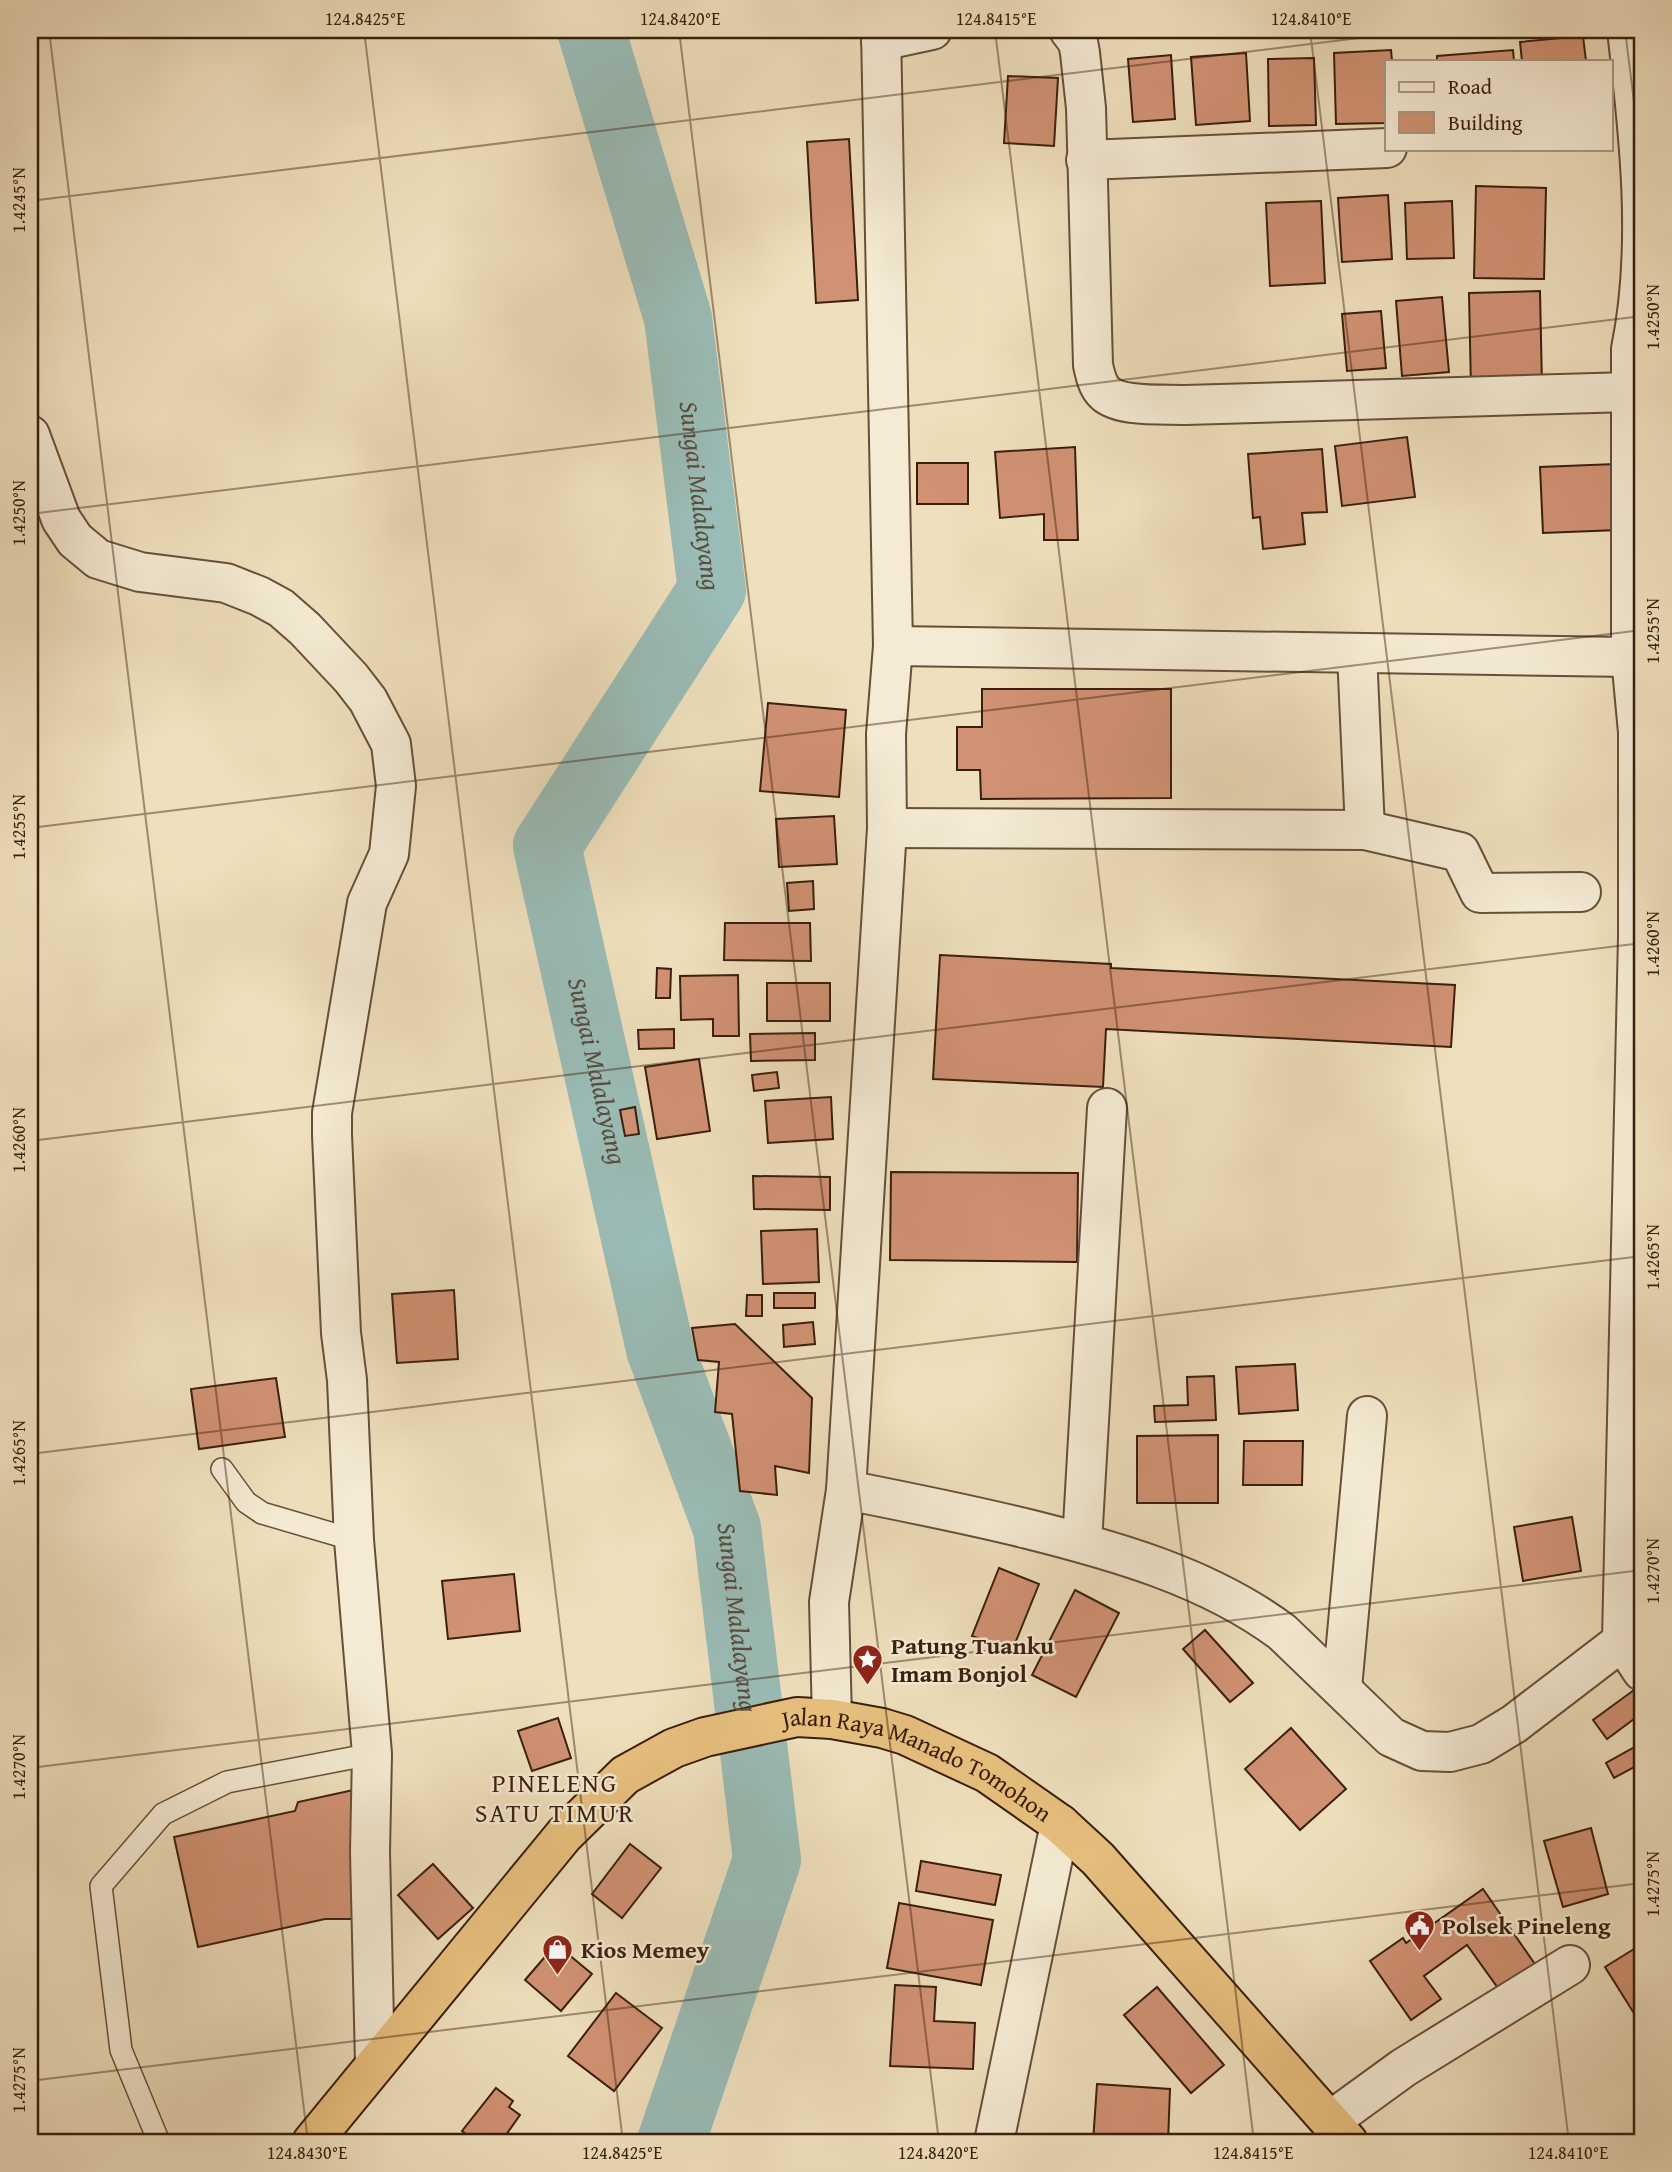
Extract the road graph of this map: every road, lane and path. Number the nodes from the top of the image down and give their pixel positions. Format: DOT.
graph roads {
  1 [pos="932,30"];
  2 [pos="1069,30"];
  3 [pos="1632,31"];
  4 [pos="881,35"];
  5 [pos="1631,138"];
  6 [pos="1385,148"];
  7 [pos="1086,160"];
  8 [pos="1630,392"];
  9 [pos="30,435"];
  10 [pos="893,646"];
  11 [pos="1357,653"];
  12 [pos="1631,657"];
  13 [pos="887,828"];
  14 [pos="1365,830"];
  15 [pos="1581,892"];
  16 [pos="1107,1108"];
  17 [pos="1367,1416"];
  18 [pos="222,1469"];
  19 [pos="846,1490"];
  20 [pos="354,1541"];
  21 [pos="1082,1543"];
  22 [pos="1632,1633"];
  23 [pos="1642,1671"];
  24 [pos="1342,1688"];
  25 [pos="815,1718"];
  26 [pos="372,1754"];
  27 [pos="1060,1824"];
  28 [pos="1570,1965"];
  29 [pos="375,2064"];
  30 [pos="1339,2132"];
  31 [pos="159,2142"];
  32 [pos="312,2142"];
  33 [pos="994,2142"];
  1 -- 4 [label="street"];
  2 -- 7 [label="street"];
  3 -- 5 [label="street"];
  4 -- 10 [label="street"];
  5 -- 8 [label="street"];
  6 -- 7 [label="street"];
  7 -- 8 [label="street"];
  8 -- 12 [label="street"];
  9 -- 20 [label="street"];
  10 -- 11 [label="street"];
  10 -- 13 [label="street"];
  11 -- 12 [label="street"];
  11 -- 14 [label="street"];
  12 -- 22 [label="street"];
  13 -- 14 [label="street"];
  13 -- 19 [label="street"];
  14 -- 15 [label="street"];
  16 -- 21 [label="street"];
  17 -- 24 [label="street"];
  18 -- 20 [label="lane"];
  19 -- 21 [label="street"];
  19 -- 25 [label="street"];
  20 -- 26 [label="street"];
  21 -- 24 [label="street"];
  22 -- 23 [label="street"];
  22 -- 24 [label="street"];
  25 -- 27 [label="highway, Jalan Raya Manado Tomohon"];
  25 -- 29 [label="highway, Jalan Raya Manado Tomohon"];
  26 -- 29 [label="street"];
  26 -- 31 [label="lane"];
  27 -- 30 [label="highway, Jalan Raya Manado Tomohon"];
  27 -- 33 [label="street"];
  28 -- 30 [label="street"];
  29 -- 32 [label="highway, Jalan Raya Manado Tomohon"];
}
